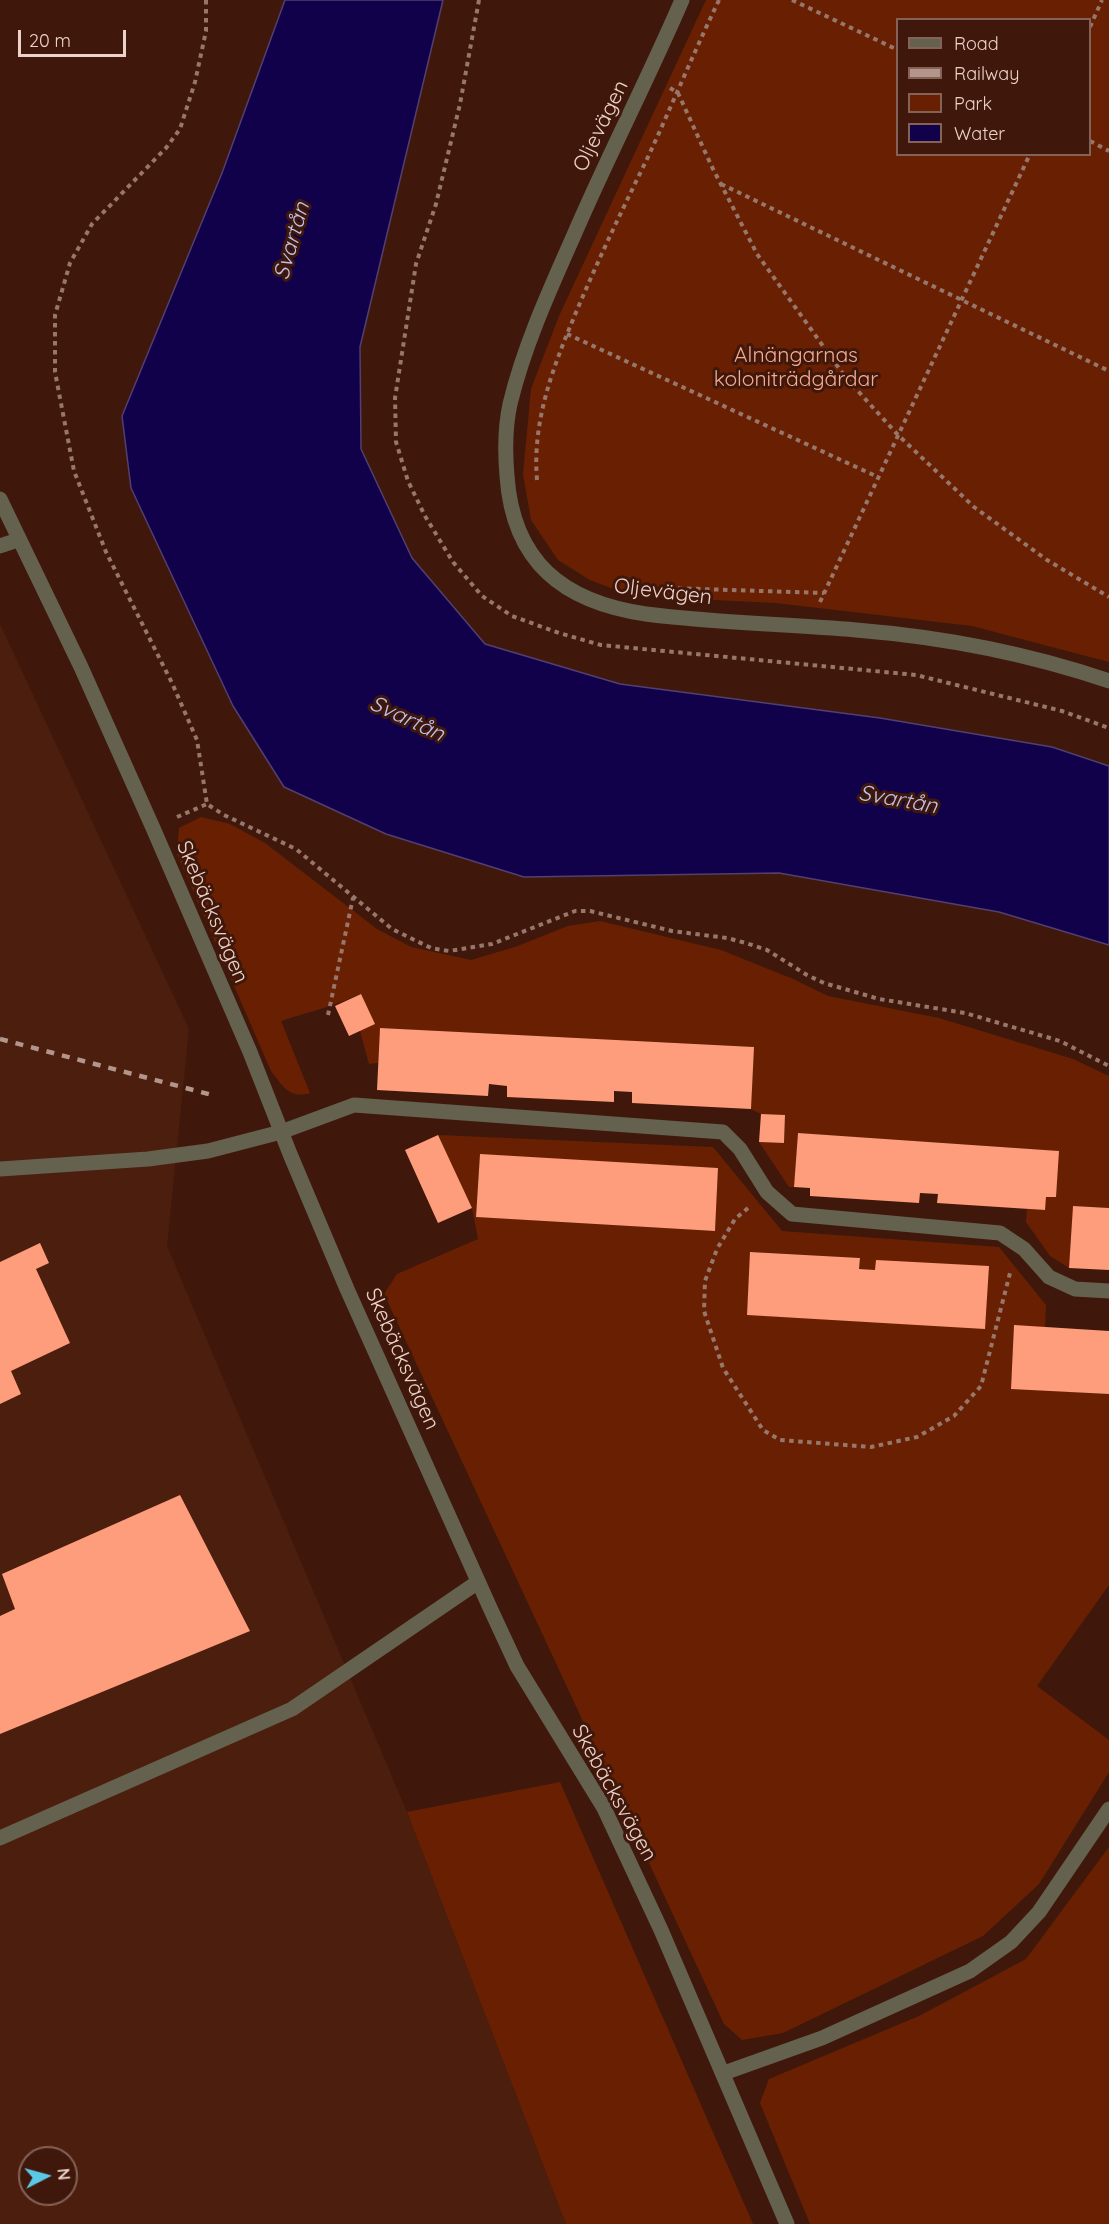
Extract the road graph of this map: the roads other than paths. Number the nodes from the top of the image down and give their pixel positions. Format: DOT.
graph roads {
  1 [pos="682,0"];
  2 [pos="0,499"];
  3 [pos="18,540"];
  4 [pos="0,546"];
  5 [pos="1109,681"];
  6 [pos="281,1132"];
  7 [pos="0,1169"];
  8 [pos="1109,1291"];
  9 [pos="478,1582"];
  10 [pos="1109,1809"];
  11 [pos="0,1838"];
  12 [pos="724,2073"];
  13 [pos="787,2224"];
  1 -- 5 [label="street, Oljevägen"];
  2 -- 3 [label="street, Skebäcksvägen"];
  3 -- 4 [label="street"];
  3 -- 6 [label="street, Skebäcksvägen"];
  6 -- 7 [label="street"];
  6 -- 8 [label="street"];
  6 -- 9 [label="street, Skebäcksvägen"];
  9 -- 11 [label="street"];
  9 -- 12 [label="street, Skebäcksvägen"];
  10 -- 12 [label="street"];
  12 -- 13 [label="street, Skebäcksvägen"];
}
